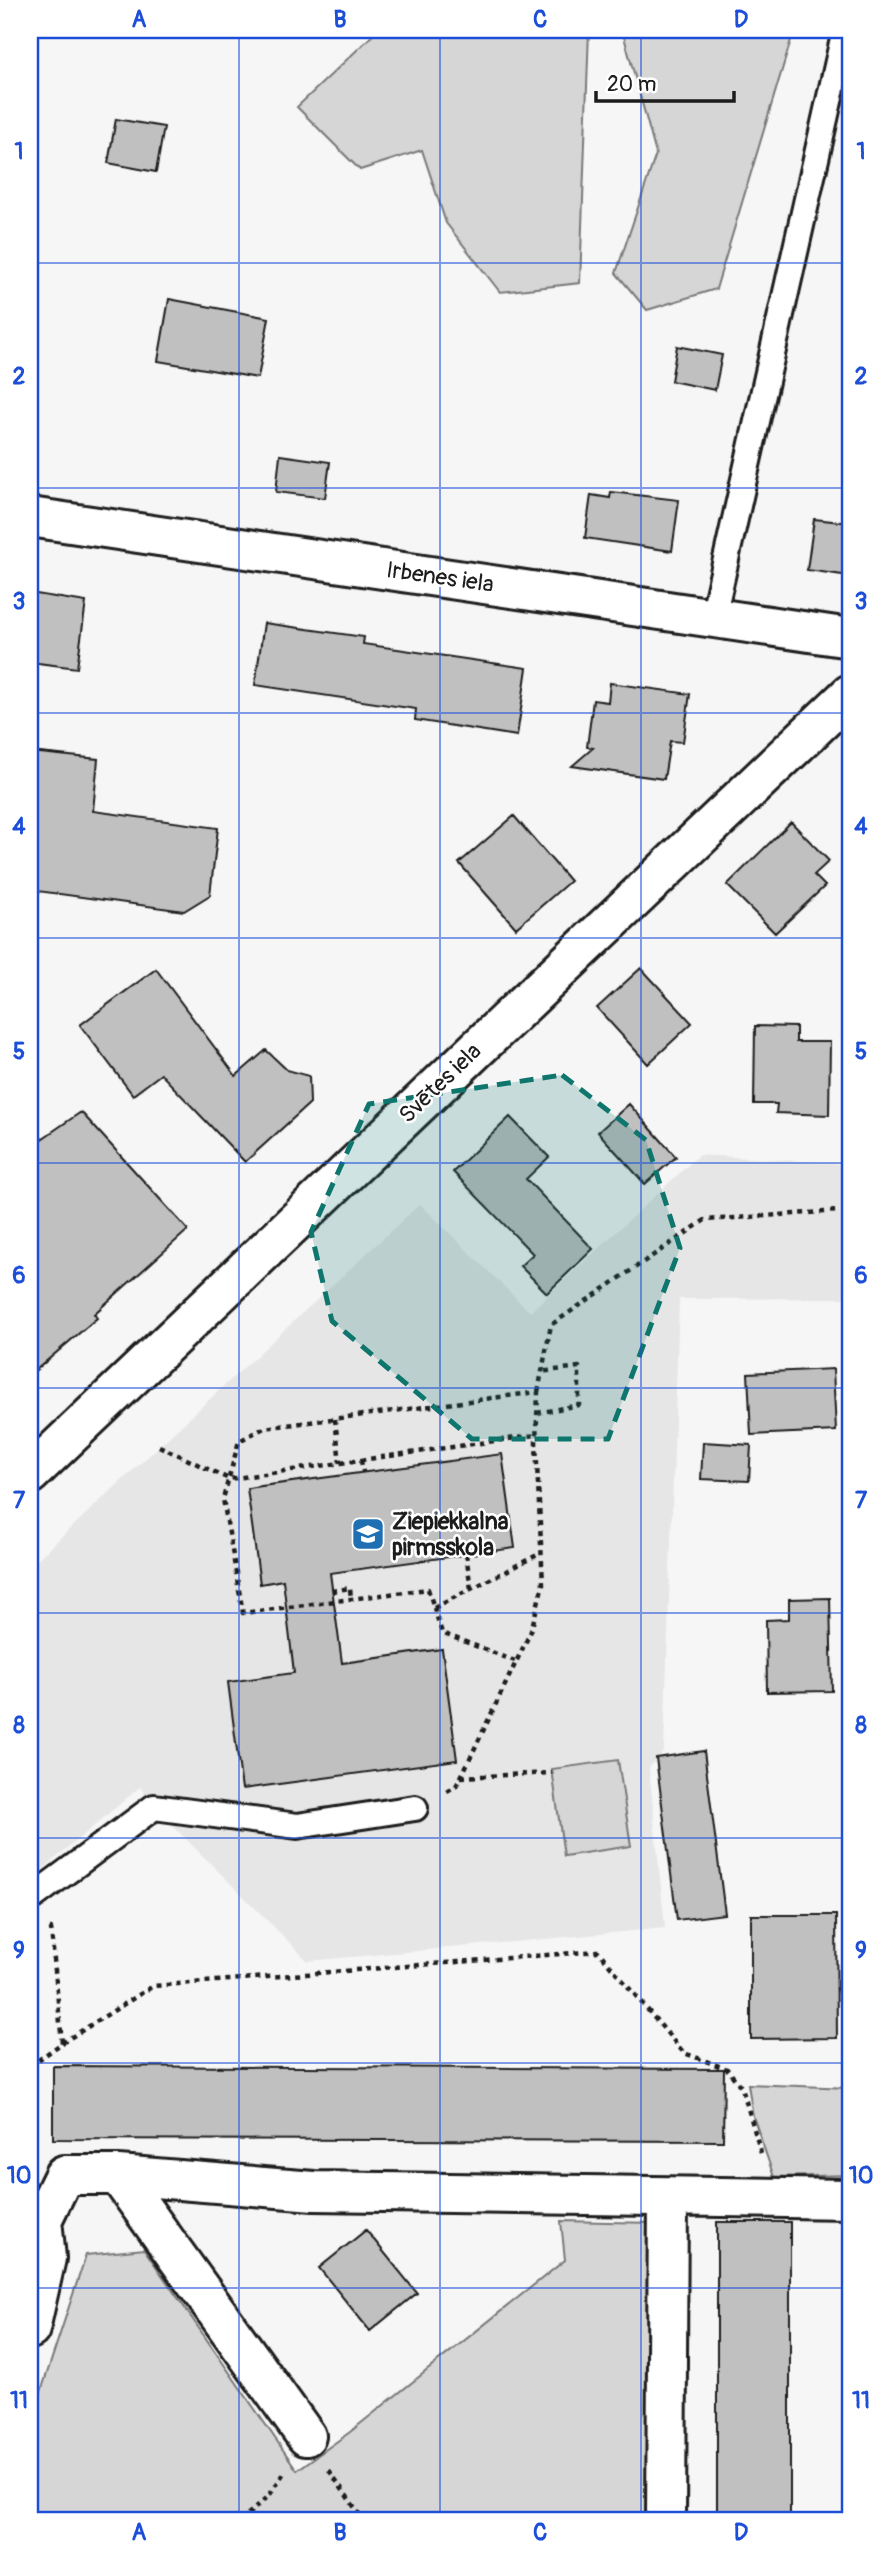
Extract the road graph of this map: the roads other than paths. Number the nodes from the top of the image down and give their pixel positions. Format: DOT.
graph roads {
  1 [pos="845,30"];
  2 [pos="30,517"];
  3 [pos="713,617"];
  4 [pos="850,638"];
  5 [pos="850,694"];
  6 [pos="30,1474"];
  7 [pos="415,1808"];
  8 [pos="30,1899"];
  9 [pos="118,2175"];
  10 [pos="668,2197"];
  11 [pos="850,2199"];
  12 [pos="36,2213"];
  13 [pos="30,2329"];
  14 [pos="306,2436"];
  15 [pos="666,2521"];
  1 -- 3 [label="lane"];
  2 -- 3 [label="street, Irbenes iela"];
  3 -- 4 [label="street, Irbenes iela"];
  5 -- 6 [label="street, Svētes iela"];
  7 -- 8 [label="lane"];
  9 -- 10 [label="street"];
  9 -- 12 [label="street"];
  9 -- 14 [label="street"];
  10 -- 11 [label="street"];
  10 -- 15 [label="street"];
  12 -- 13 [label="street"];
}
